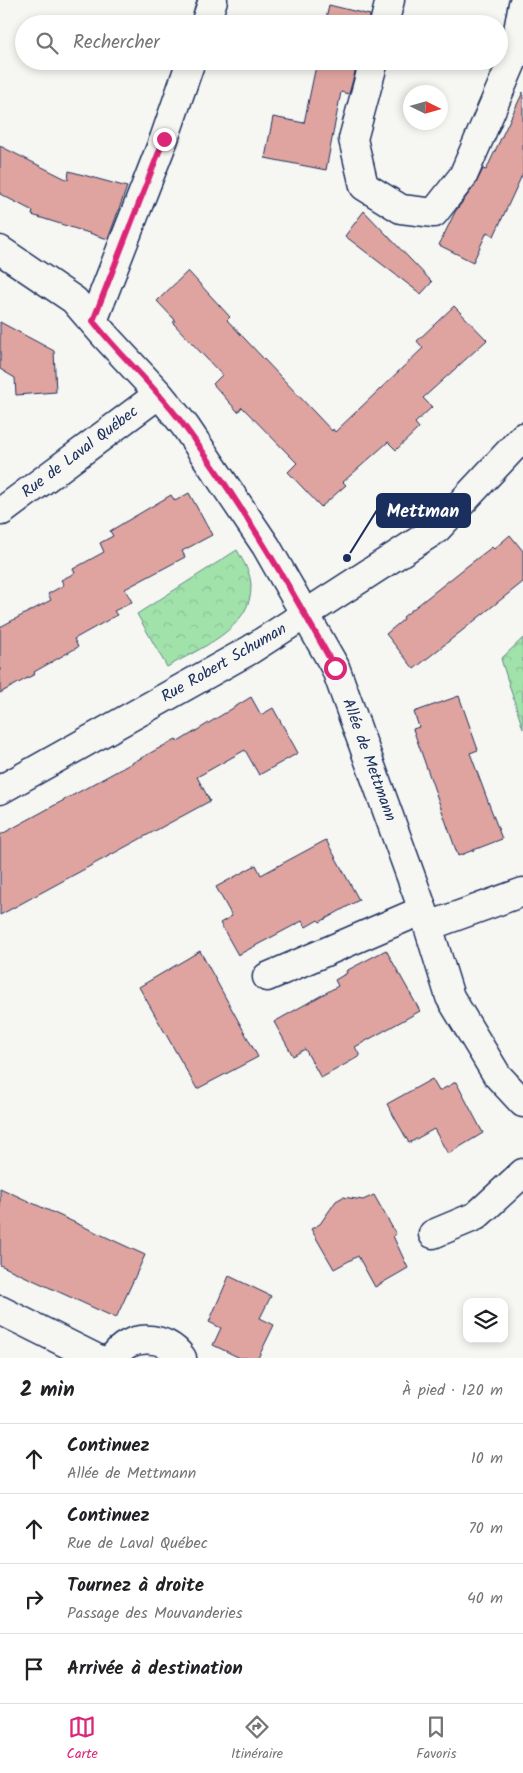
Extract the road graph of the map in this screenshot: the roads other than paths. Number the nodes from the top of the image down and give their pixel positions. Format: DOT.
graph roads {
  1 [pos="213,0"];
  2 [pos="390,0"];
  3 [pos="523,4"];
  4 [pos="208,15"];
  5 [pos="386,15"];
  6 [pos="188,70"];
  7 [pos="372,70"];
  8 [pos="0,250"];
  9 [pos="93,321"];
  10 [pos="159,394"];
  11 [pos="523,437"];
  12 [pos="2,511"];
  13 [pos="306,615"];
  14 [pos="0,790"];
  15 [pos="523,892"];
  16 [pos="426,918"];
  17 [pos="267,977"];
  18 [pos="523,1103"];
  19 [pos="523,1173"];
  20 [pos="433,1234"];
  21 [pos="0,1310"];
  22 [pos="96,1358"];
  23 [pos="113,1358"];
  24 [pos="182,1358"];
  1 -- 4 [label="street"];
  2 -- 5 [label="street"];
  3 -- 7 [label="street"];
  6 -- 9 [label="street"];
  8 -- 9 [label="street"];
  9 -- 10 [label="street"];
  10 -- 12 [label="street, Rue de Laval Québec"];
  10 -- 13 [label="street"];
  11 -- 13 [label="street, Rue Robert Schuman"];
  13 -- 14 [label="street, Rue Robert Schuman"];
  13 -- 16 [label="street, Allée de Mettmann"];
  15 -- 16 [label="street"];
  16 -- 17 [label="street"];
  16 -- 18 [label="street, Allée de Mettmann"];
  19 -- 20 [label="street"];
  21 -- 22 [label="street"];
  23 -- 24 [label="street"];
}
